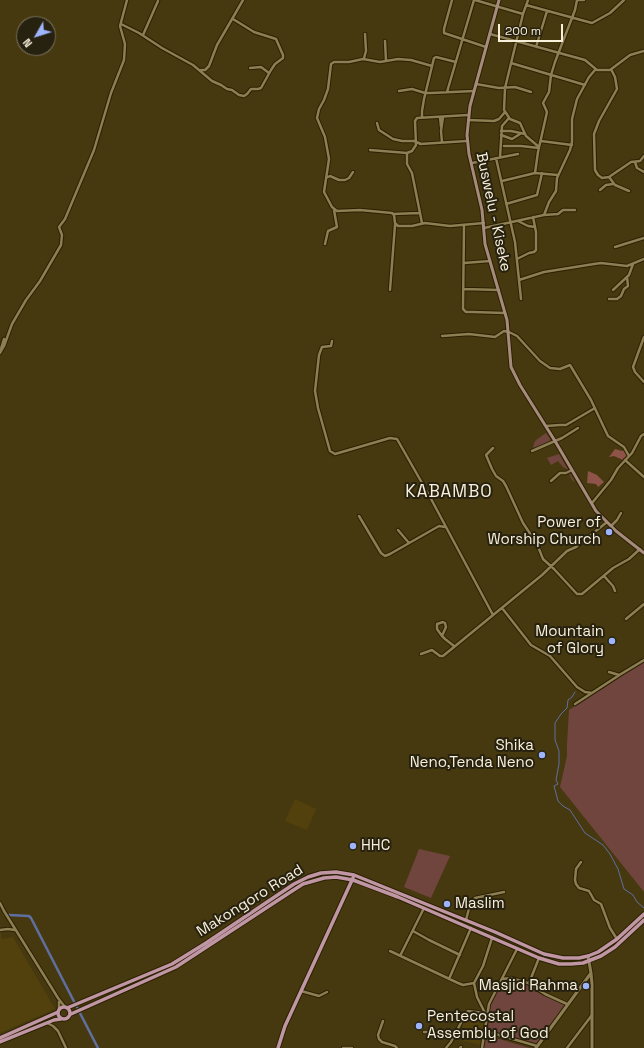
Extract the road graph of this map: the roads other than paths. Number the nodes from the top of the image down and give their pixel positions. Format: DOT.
graph roads {
  1 [pos="127,0"];
  2 [pos="243,0"];
  3 [pos="452,0"];
  4 [pos="474,0"];
  5 [pos="499,0"];
  6 [pos="528,0"];
  7 [pos="578,0"];
  8 [pos="584,0"];
  9 [pos="624,0"];
  10 [pos="158,1"];
  11 [pos="526,5"];
  12 [pos="497,6"];
  13 [pos="547,11"];
  14 [pos="523,14"];
  15 [pos="572,17"];
  16 [pos="233,18"];
  17 [pos="121,24"];
  18 [pos="365,34"];
  19 [pos="490,34"];
  20 [pos="143,35"];
  21 [pos="385,40"];
  22 [pos="462,40"];
  23 [pos="516,41"];
  24 [pos="486,47"];
  25 [pos="536,47"];
  26 [pos="644,51"];
  27 [pos="558,53"];
  28 [pos="363,59"];
  29 [pos="386,61"];
  30 [pos="456,62"];
  31 [pos="511,63"];
  32 [pos="432,66"];
  33 [pos="250,68"];
  34 [pos="611,69"];
  35 [pos="200,70"];
  36 [pos="595,70"];
  37 [pos="268,73"];
  38 [pos="551,75"];
  39 [pos="476,84"];
  40 [pos="585,85"];
  41 [pos="505,88"];
  42 [pos="398,90"];
  43 [pos="474,91"];
  44 [pos="447,92"];
  45 [pos="531,92"];
  46 [pos="425,93"];
  47 [pos="505,112"];
  48 [pos="468,115"];
  49 [pos="442,116"];
  50 [pos="422,117"];
  51 [pos="509,118"];
  52 [pos="468,120"];
  53 [pos="377,123"];
  54 [pos="501,133"];
  55 [pos="520,134"];
  56 [pos="525,134"];
  57 [pos="467,140"];
  58 [pos="541,141"];
  59 [pos="442,142"];
  60 [pos="416,143"];
  61 [pos="572,145"];
  62 [pos="504,146"];
  63 [pos="539,148"];
  64 [pos="370,150"];
  65 [pos="407,153"];
  66 [pos="518,154"];
  67 [pos="644,156"];
  68 [pos="500,157"];
  69 [pos="496,158"];
  70 [pos="635,162"];
  71 [pos="472,164"];
  72 [pos="353,172"];
  73 [pos="644,172"];
  74 [pos="535,173"];
  75 [pos="542,173"];
  76 [pos="558,175"];
  77 [pos="609,177"];
  78 [pos="326,179"];
  79 [pos="502,181"];
  80 [pos="614,184"];
  81 [pos="600,190"];
  82 [pos="629,191"];
  83 [pos="506,204"];
  84 [pos="334,209"];
  85 [pos="575,210"];
  86 [pos="419,213"];
  87 [pos="393,214"];
  88 [pos="544,215"];
  89 [pos="533,217"];
  90 [pos="518,221"];
  91 [pos="510,222"];
  92 [pos="422,223"];
  93 [pos="484,223"];
  94 [pos="395,224"];
  95 [pos="464,225"];
  96 [pos="535,227"];
  97 [pos="484,228"];
  98 [pos="644,238"];
  99 [pos="325,244"];
  100 [pos="615,247"];
  101 [pos="517,258"];
  102 [pos="644,259"];
  103 [pos="490,261"];
  104 [pos="464,263"];
  105 [pos="633,264"];
  106 [pos="627,277"];
  107 [pos="519,280"];
  108 [pos="464,288"];
  109 [pos="390,290"];
  110 [pos="499,290"];
  111 [pos="613,290"];
  112 [pos="521,299"];
  113 [pos="609,299"];
  114 [pos="506,313"];
  115 [pos="509,332"];
  116 [pos="442,336"];
  117 [pos="644,337"];
  118 [pos="332,341"];
  119 [pos="0,352"];
  120 [pos="644,382"];
  121 [pos="595,408"];
  122 [pos="546,426"];
  123 [pos="578,428"];
  124 [pos="644,434"];
  125 [pos="555,441"];
  126 [pos="493,448"];
  127 [pos="532,451"];
  128 [pos="629,456"];
  129 [pos="625,460"];
  130 [pos="572,470"];
  131 [pos="644,477"];
  132 [pos="551,481"];
  133 [pos="592,503"];
  134 [pos="621,513"];
  135 [pos="359,516"];
  136 [pos="607,522"];
  137 [pos="611,526"];
  138 [pos="446,528"];
  139 [pos="398,530"];
  140 [pos="409,543"];
  141 [pos="640,549"];
  142 [pos="644,553"];
  143 [pos="552,567"];
  144 [pos="604,576"];
  145 [pos="615,591"];
  146 [pos="644,604"];
  147 [pos="502,608"];
  148 [pos="493,615"];
  149 [pos="626,619"];
  150 [pos="442,636"];
  151 [pos="454,646"];
  152 [pos="421,654"];
  153 [pos="644,660"];
  154 [pos="609,672"];
  155 [pos="619,675"];
  156 [pos="592,693"];
  157 [pos="575,704"];
  158 [pos="581,862"];
  159 [pos="354,875"];
  160 [pos="353,880"];
  161 [pos="504,892"];
  162 [pos="0,902"];
  163 [pos="424,908"];
  164 [pos="644,914"];
  165 [pos="644,920"];
  166 [pos="466,921"];
  167 [pos="12,923"];
  168 [pos="471,928"];
  169 [pos="8,929"];
  170 [pos="0,930"];
  171 [pos="16,930"];
  172 [pos="413,931"];
  173 [pos="492,938"];
  174 [pos="617,939"];
  175 [pos="518,948"];
  176 [pos="390,951"];
  177 [pos="460,955"];
  178 [pos="400,956"];
  179 [pos="588,956"];
  180 [pos="539,958"];
  181 [pos="590,961"];
  182 [pos="591,973"];
  183 [pos="449,979"];
  184 [pos="502,979"];
  185 [pos="474,983"];
  186 [pos="529,983"];
  187 [pos="301,991"];
  188 [pos="327,992"];
  189 [pos="58,998"];
  190 [pos="567,1004"];
  191 [pos="66,1008"];
  192 [pos="59,1011"];
  193 [pos="486,1013"];
  194 [pos="70,1014"];
  195 [pos="592,1015"];
  196 [pos="61,1019"];
  197 [pos="383,1021"];
  198 [pos="47,1023"];
  199 [pos="485,1031"];
  200 [pos="424,1032"];
  201 [pos="0,1038"];
  202 [pos="453,1038"];
  203 [pos="0,1042"];
  204 [pos="536,1047"];
  205 [pos="66,1048"];
  206 [pos="278,1048"];
  207 [pos="343,1048"];
  208 [pos="352,1048"];
  209 [pos="397,1048"];
  210 [pos="446,1048"];
  211 [pos="482,1048"];
  212 [pos="568,1048"];
  213 [pos="592,1048"];
  1 -- 17 [label="street"];
  2 -- 16 [label="street"];
  3 -- 22 [label="street"];
  4 -- 12 [label="street"];
  4 -- 22 [label="street"];
  5 -- 12 [label="main road, Buswelu - Kiseke"];
  6 -- 11 [label="street"];
  7 -- 8 [label="street"];
  7 -- 15 [label="street"];
  9 -- 15 [label="street"];
  10 -- 20 [label="street"];
  11 -- 13 [label="street"];
  11 -- 14 [label="street"];
  12 -- 14 [label="street"];
  12 -- 19 [label="main road, Buswelu - Kiseke"];
  13 -- 15 [label="street"];
  13 -- 25 [label="street"];
  14 -- 23 [label="street"];
  15 -- 27 [label="street"];
  16 -- 35 [label="street"];
  16 -- 37 [label="street"];
  17 -- 20 [label="street"];
  17 -- 119 [label="street"];
  18 -- 28 [label="street"];
  19 -- 23 [label="street"];
  19 -- 24 [label="main road, Buswelu - Kiseke"];
  20 -- 35 [label="street"];
  21 -- 29 [label="street"];
  22 -- 24 [label="street"];
  22 -- 30 [label="street"];
  23 -- 25 [label="street"];
  23 -- 31 [label="street"];
  24 -- 39 [label="main road, Buswelu - Kiseke"];
  25 -- 27 [label="street"];
  26 -- 34 [label="street"];
  27 -- 36 [label="street"];
  27 -- 38 [label="street"];
  28 -- 29 [label="street"];
  28 -- 78 [label="street"];
  29 -- 32 [label="street"];
  30 -- 32 [label="street"];
  30 -- 44 [label="street"];
  31 -- 38 [label="street"];
  31 -- 41 [label="street"];
  32 -- 46 [label="street"];
  33 -- 37 [label="street"];
  34 -- 36 [label="street"];
  34 -- 77 [label="street"];
  35 -- 37 [label="street"];
  36 -- 40 [label="street"];
  38 -- 40 [label="street"];
  38 -- 58 [label="street"];
  39 -- 41 [label="street"];
  39 -- 43 [label="main road, Buswelu - Kiseke"];
  40 -- 61 [label="street"];
  41 -- 45 [label="street"];
  41 -- 47 [label="street"];
  42 -- 46 [label="street"];
  43 -- 44 [label="street"];
  43 -- 48 [label="main road, Buswelu - Kiseke"];
  44 -- 46 [label="street"];
  46 -- 50 [label="street"];
  47 -- 51 [label="street"];
  47 -- 52 [label="street"];
  48 -- 49 [label="street"];
  48 -- 52 [label="main road, Buswelu - Kiseke"];
  49 -- 50 [label="street"];
  49 -- 59 [label="street"];
  50 -- 60 [label="street"];
  51 -- 54 [label="street"];
  51 -- 56 [label="street"];
  52 -- 57 [label="main road, Buswelu - Kiseke"];
  53 -- 60 [label="street"];
  54 -- 55 [label="street"];
  54 -- 55 [label="street"];
  54 -- 68 [label="street"];
  55 -- 56 [label="street"];
  56 -- 63 [label="street"];
  57 -- 59 [label="street"];
  57 -- 71 [label="main road, Buswelu - Kiseke"];
  58 -- 61 [label="street"];
  58 -- 63 [label="street"];
  59 -- 60 [label="street"];
  60 -- 65 [label="street"];
  61 -- 76 [label="street"];
  62 -- 63 [label="street"];
  63 -- 74 [label="street"];
  64 -- 65 [label="street"];
  65 -- 86 [label="street"];
  66 -- 68 [label="street"];
  67 -- 70 [label="street"];
  68 -- 69 [label="street"];
  69 -- 71 [label="street"];
  69 -- 79 [label="street"];
  70 -- 73 [label="street"];
  70 -- 77 [label="street"];
  71 -- 93 [label="main road, Buswelu - Kiseke"];
  72 -- 78 [label="street"];
  74 -- 75 [label="street"];
  74 -- 79 [label="street"];
  75 -- 76 [label="street"];
  75 -- 83 [label="street"];
  76 -- 88 [label="street"];
  77 -- 80 [label="street"];
  78 -- 84 [label="street"];
  79 -- 83 [label="street"];
  80 -- 81 [label="street"];
  80 -- 82 [label="street"];
  83 -- 91 [label="street"];
  84 -- 87 [label="street"];
  84 -- 99 [label="street"];
  85 -- 88 [label="street"];
  86 -- 87 [label="street"];
  86 -- 92 [label="street"];
  87 -- 94 [label="street"];
  88 -- 89 [label="street"];
  89 -- 90 [label="street"];
  89 -- 96 [label="street"];
  90 -- 91 [label="street"];
  90 -- 96 [label="street"];
  91 -- 97 [label="street"];
  91 -- 101 [label="street"];
  92 -- 94 [label="street"];
  92 -- 95 [label="street"];
  93 -- 95 [label="street"];
  93 -- 97 [label="main road, Buswelu - Kiseke"];
  94 -- 109 [label="street"];
  95 -- 104 [label="street"];
  96 -- 101 [label="street"];
  97 -- 103 [label="main road, Buswelu - Kiseke"];
  98 -- 100 [label="street"];
  101 -- 107 [label="street"];
  102 -- 105 [label="street"];
  103 -- 104 [label="street"];
  103 -- 110 [label="main road, Buswelu - Kiseke"];
  104 -- 108 [label="street"];
  105 -- 106 [label="street"];
  105 -- 107 [label="street"];
  106 -- 111 [label="street"];
  106 -- 113 [label="street"];
  107 -- 112 [label="street"];
  108 -- 110 [label="street"];
  108 -- 114 [label="street"];
  110 -- 114 [label="main road, Buswelu - Kiseke"];
  114 -- 115 [label="main road, Buswelu - Kiseke"];
  115 -- 116 [label="street"];
  115 -- 121 [label="street"];
  115 -- 122 [label="main road, Buswelu - Kiseke"];
  117 -- 120 [label="street"];
  118 -- 138 [label="street"];
  121 -- 122 [label="street"];
  121 -- 128 [label="street"];
  122 -- 125 [label="main road, Buswelu - Kiseke"];
  123 -- 125 [label="street"];
  124 -- 128 [label="street"];
  125 -- 127 [label="street"];
  125 -- 130 [label="main road, Buswelu - Kiseke"];
  126 -- 143 [label="street"];
  128 -- 129 [label="street"];
  129 -- 131 [label="street"];
  129 -- 133 [label="street"];
  130 -- 132 [label="street"];
  130 -- 133 [label="main road, Buswelu - Kiseke"];
  133 -- 136 [label="main road, Buswelu - Kiseke"];
  134 -- 137 [label="street"];
  135 -- 140 [label="street"];
  136 -- 137 [label="main road, Buswelu - Kiseke"];
  136 -- 143 [label="street"];
  137 -- 141 [label="main road, Buswelu - Kiseke"];
  138 -- 140 [label="street"];
  138 -- 148 [label="street"];
  139 -- 140 [label="street"];
  141 -- 142 [label="main road, Buswelu - Kiseke"];
  141 -- 144 [label="street"];
  143 -- 144 [label="street"];
  143 -- 147 [label="street"];
  144 -- 145 [label="street"];
  146 -- 149 [label="street"];
  147 -- 148 [label="street"];
  147 -- 156 [label="street"];
  148 -- 151 [label="street"];
  150 -- 150 [label="street"];
  150 -- 151 [label="street"];
  151 -- 152 [label="street"];
  153 -- 155 [label="street"];
  154 -- 155 [label="street"];
  155 -- 156 [label="street"];
  156 -- 157 [label="street"];
  158 -- 174 [label="street"];
  159 -- 160 [label="main road"];
  159 -- 166 [label="main road, Makongoro Road"];
  159 -- 191 [label="main road, Makongoro Road"];
  160 -- 163 [label="main road, Makongoro Road"];
  160 -- 187 [label="main road"];
  160 -- 194 [label="main road, Makongoro Road"];
  161 -- 166 [label="street"];
  162 -- 167 [label="street"];
  163 -- 168 [label="main road, Makongoro Road"];
  163 -- 172 [label="street"];
  164 -- 174 [label="main road, Makongoro Road"];
  165 -- 181 [label="main road, Makongoro Road"];
  166 -- 179 [label="main road, Makongoro Road"];
  167 -- 169 [label="street"];
  167 -- 171 [label="street"];
  168 -- 173 [label="main road, Makongoro Road"];
  168 -- 177 [label="street"];
  169 -- 170 [label="street"];
  169 -- 171 [label="street"];
  171 -- 189 [label="street"];
  172 -- 177 [label="street"];
  172 -- 178 [label="street"];
  173 -- 175 [label="main road, Makongoro Road"];
  173 -- 185 [label="street"];
  174 -- 179 [label="main road, Makongoro Road"];
  175 -- 180 [label="main road, Makongoro Road"];
  175 -- 184 [label="street"];
  176 -- 178 [label="street"];
  177 -- 183 [label="street"];
  178 -- 183 [label="street"];
  179 -- 181 [label="street"];
  180 -- 181 [label="main road, Makongoro Road"];
  180 -- 186 [label="street"];
  181 -- 182 [label="street"];
  182 -- 190 [label="street"];
  182 -- 195 [label="street"];
  183 -- 185 [label="street"];
  184 -- 186 [label="street"];
  184 -- 193 [label="street"];
  185 -- 193 [label="street"];
  186 -- 190 [label="street"];
  187 -- 188 [label="street"];
  187 -- 206 [label="main road"];
  189 -- 191 [label="street"];
  189 -- 192 [label="street"];
  190 -- 204 [label="street"];
  191 -- 192 [label="main road, Makongoro Road"];
  191 -- 194 [label="main road"];
  192 -- 196 [label="main road"];
  192 -- 201 [label="main road, Makongoro Road"];
  193 -- 199 [label="street"];
  193 -- 202 [label="street"];
  194 -- 196 [label="main road, Makongoro Road"];
  195 -- 212 [label="street"];
  195 -- 213 [label="street"];
  196 -- 198 [label="main road, Makongoro Road"];
  197 -- 209 [label="street"];
  198 -- 203 [label="main road, Makongoro Road"];
  198 -- 205 [label="street"];
  199 -- 204 [label="street"];
  199 -- 211 [label="street"];
  200 -- 202 [label="street"];
  202 -- 210 [label="street"];
  207 -- 208 [label="street"];
}
